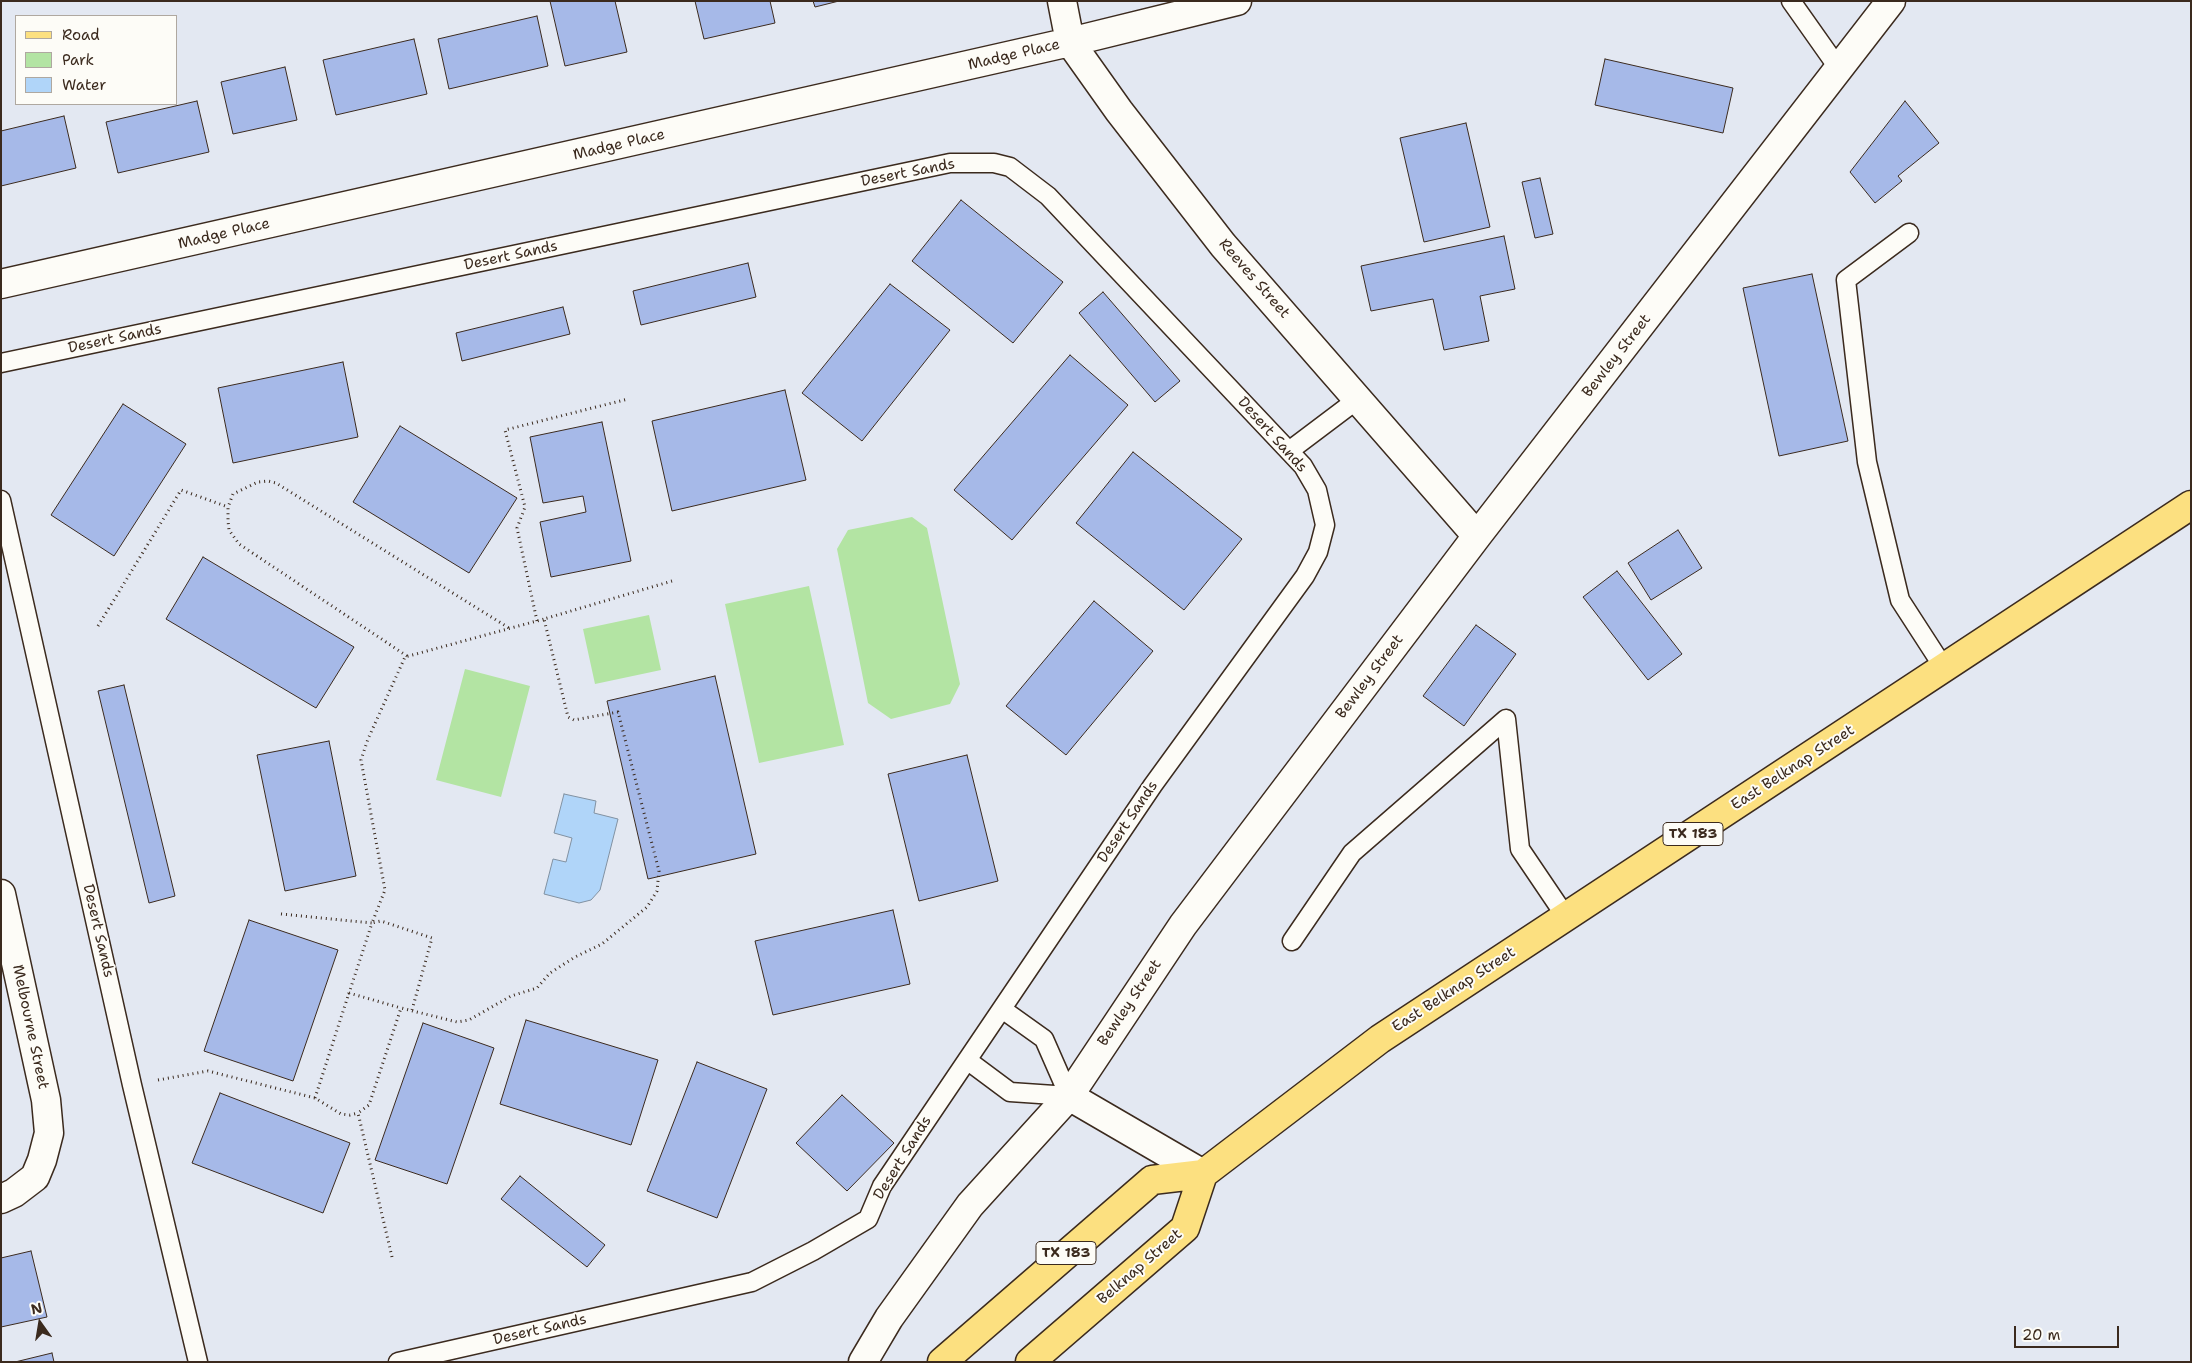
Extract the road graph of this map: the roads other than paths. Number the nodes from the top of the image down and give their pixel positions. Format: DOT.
graph roads {
  1 [pos="1062,1"];
  2 [pos="1237,1"];
  3 [pos="1791,1"];
  4 [pos="1891,1"];
  5 [pos="1070,42"];
  6 [pos="1839,69"];
  7 [pos="1909,233"];
  8 [pos="1,284"];
  9 [pos="1,363"];
  10 [pos="1358,399"];
  11 [pos="1289,451"];
  12 [pos="1,500"];
  13 [pos="2191,505"];
  14 [pos="1477,536"];
  15 [pos="1944,668"];
  16 [pos="1,894"];
  17 [pos="1566,917"];
  18 [pos="1292,941"];
  19 [pos="1002,1009"];
  20 [pos="967,1060"];
  21 [pos="1068,1096"];
  22 [pos="1202,1174"];
  23 [pos="1,1199"];
  24 [pos="198,1362"];
  25 [pos="398,1362"];
  26 [pos="863,1362"];
  27 [pos="942,1362"];
  28 [pos="1030,1362"];
  1 -- 5 [label="street, Reeves Street"];
  2 -- 5 [label="street, Madge Place"];
  3 -- 6 [label="lane"];
  4 -- 6 [label="street, Bewley Street"];
  5 -- 8 [label="street, Madge Place"];
  5 -- 10 [label="street, Reeves Street"];
  6 -- 14 [label="street, Bewley Street"];
  7 -- 15 [label="lane"];
  9 -- 11 [label="lane, Desert Sands"];
  10 -- 11 [label="lane"];
  10 -- 14 [label="street, Reeves Street"];
  11 -- 19 [label="lane, Desert Sands"];
  12 -- 24 [label="lane, Desert Sands"];
  13 -- 15 [label="main road, East Belknap Street / TX 183"];
  14 -- 21 [label="street, Bewley Street"];
  15 -- 17 [label="main road, East Belknap Street / TX 183"];
  16 -- 23 [label="street, Melbourne Street"];
  17 -- 18 [label="lane"];
  17 -- 22 [label="main road, East Belknap Street / TX 183"];
  19 -- 20 [label="lane, Desert Sands"];
  19 -- 21 [label="lane"];
  20 -- 21 [label="lane"];
  20 -- 25 [label="lane, Desert Sands"];
  21 -- 22 [label="street"];
  21 -- 26 [label="street, Bewley Street"];
  22 -- 27 [label="main road, TX 183"];
  22 -- 28 [label="main road, Belknap Street"];
}
